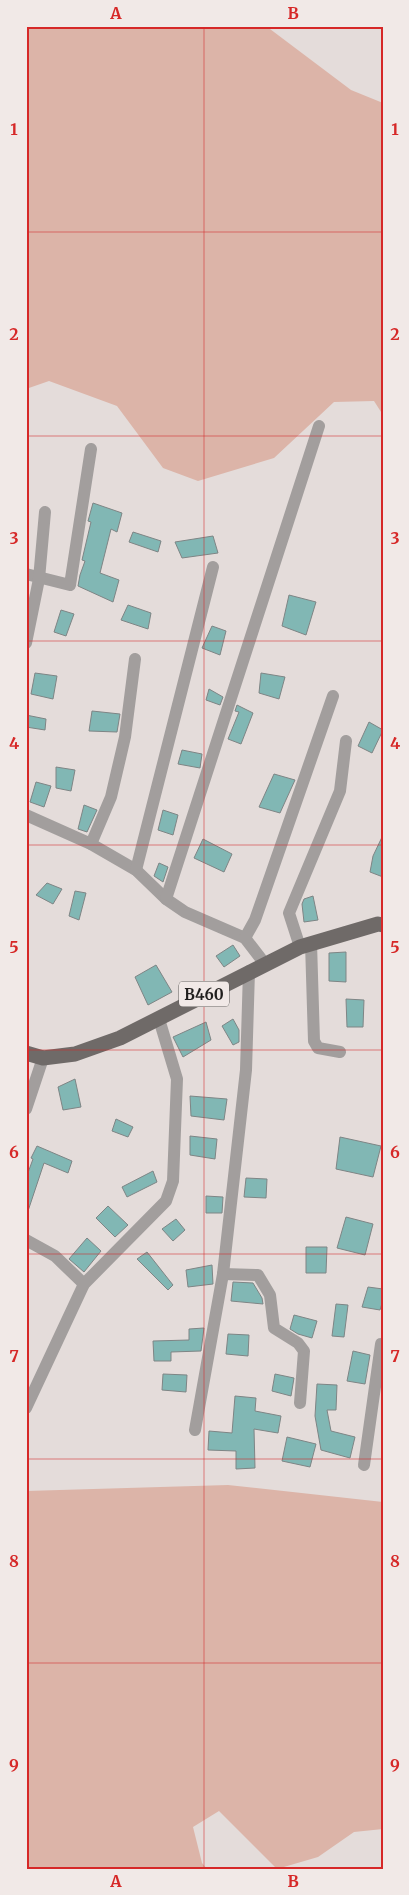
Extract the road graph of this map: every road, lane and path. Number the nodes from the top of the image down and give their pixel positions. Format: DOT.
graph roads {
  1 [pos="319,426"];
  2 [pos="91,449"];
  3 [pos="45,512"];
  4 [pos="213,567"];
  5 [pos="26,574"];
  6 [pos="39,578"];
  7 [pos="26,643"];
  8 [pos="135,659"];
  9 [pos="332,696"];
  10 [pos="346,741"];
  11 [pos="26,816"];
  12 [pos="91,844"];
  13 [pos="136,870"];
  14 [pos="166,899"];
  15 [pos="381,921"];
  16 [pos="246,938"];
  17 [pos="305,945"];
  18 [pos="265,964"];
  19 [pos="249,971"];
  20 [pos="159,1019"];
  21 [pos="340,1052"];
  22 [pos="26,1053"];
  23 [pos="42,1058"];
  24 [pos="26,1110"];
  25 [pos="26,1240"];
  26 [pos="223,1274"];
  27 [pos="84,1284"];
  28 [pos="383,1344"];
  29 [pos="300,1402"];
  30 [pos="26,1408"];
  31 [pos="194,1430"];
  32 [pos="364,1465"];
  1 -- 14 [label="street"];
  2 -- 6 [label="street"];
  3 -- 6 [label="street"];
  4 -- 13 [label="street"];
  5 -- 6 [label="street"];
  6 -- 7 [label="street"];
  8 -- 12 [label="street"];
  9 -- 16 [label="street"];
  10 -- 17 [label="street"];
  11 -- 12 [label="street"];
  12 -- 13 [label="street"];
  13 -- 14 [label="street"];
  14 -- 16 [label="street"];
  15 -- 17 [label="main road, B460"];
  16 -- 18 [label="street"];
  17 -- 18 [label="main road, B460"];
  17 -- 21 [label="street"];
  18 -- 19 [label="main road, B460"];
  19 -- 20 [label="main road, B460"];
  19 -- 26 [label="street"];
  20 -- 23 [label="main road, B460"];
  20 -- 27 [label="street"];
  22 -- 23 [label="main road, B460"];
  23 -- 24 [label="street"];
  25 -- 27 [label="street"];
  26 -- 29 [label="street"];
  26 -- 31 [label="street"];
  27 -- 30 [label="street"];
  28 -- 32 [label="street"];
}
